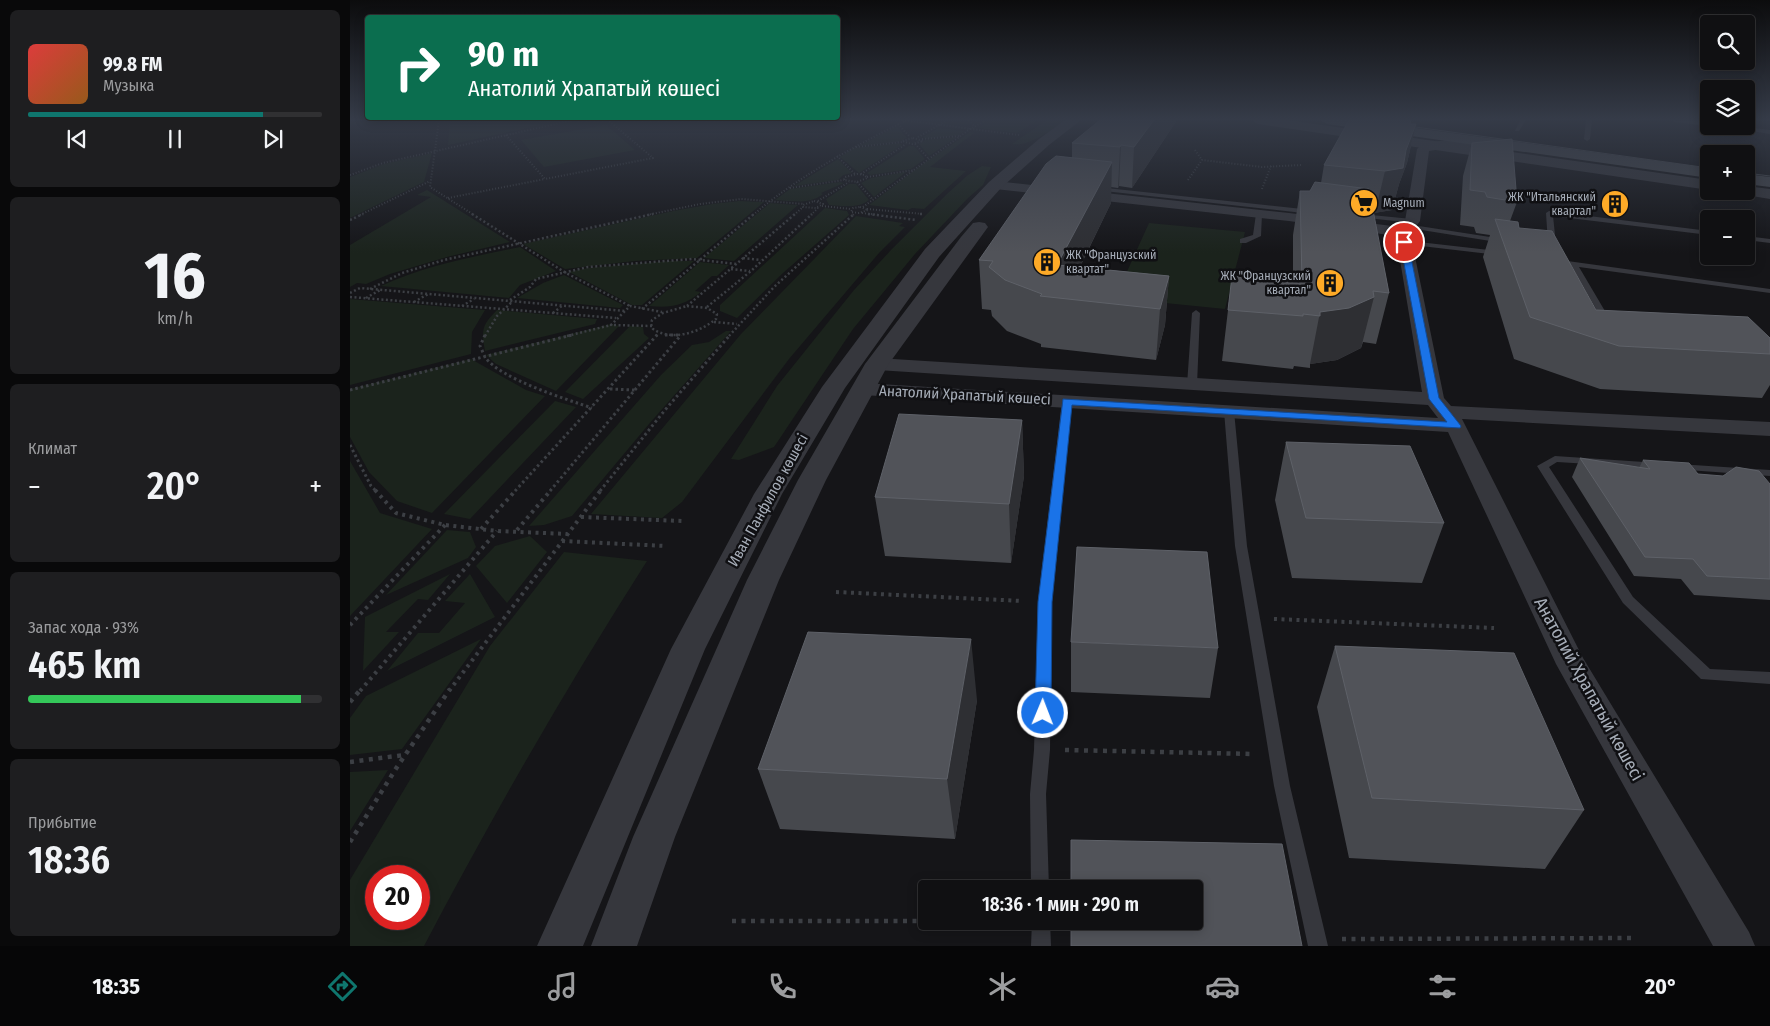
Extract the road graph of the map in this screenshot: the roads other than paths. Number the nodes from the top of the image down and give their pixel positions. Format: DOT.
graph roads {
  1 [pos="1028,164"];
  2 [pos="1037,164"];
  3 [pos="1420,164"];
  4 [pos="1567,164"];
  5 [pos="1646,164"];
  6 [pos="1700,172"];
  7 [pos="1755,180"];
  8 [pos="1770,182"];
  9 [pos="1700,184"];
  10 [pos="1011,187"];
  11 [pos="1755,192"];
  12 [pos="1770,194"];
  13 [pos="1324,213"];
  14 [pos="1259,214"];
  15 [pos="1353,216"];
  16 [pos="1407,230"];
  17 [pos="1700,232"];
  18 [pos="1755,239"];
  19 [pos="1243,241"];
  20 [pos="1503,241"];
  21 [pos="1770,241"];
  22 [pos="1552,244"];
  23 [pos="1505,254"];
  24 [pos="1545,260"];
  25 [pos="1574,264"];
  26 [pos="1770,291"];
  27 [pos="1196,313"];
  28 [pos="1611,328"];
  29 [pos="864,363"];
  30 [pos="1192,385"];
  31 [pos="834,387"];
  32 [pos="863,389"];
  33 [pos="1067,401"];
  34 [pos="1230,410"];
  35 [pos="1445,412"];
  36 [pos="1769,430"];
  37 [pos="1770,473"];
  38 [pos="1770,678"];
  39 [pos="1040,880"];
  40 [pos="1041,930"];
  41 [pos="1317,942"];
  42 [pos="560,946"];
  43 [pos="614,946"];
  44 [pos="1041,946"];
  45 [pos="1735,946"];
  1 -- 10 [label="street, Иван Панфилов көшесі"];
  2 -- 10 [label="street, Иван Панфилов көшесі"];
  3 -- 16 [label="street, Анатолий Храпатый көшесі"];
  4 -- 9 [label="street"];
  5 -- 6 [label="main road"];
  7 -- 8 [label="main road"];
  10 -- 13 [label="lane"];
  10 -- 14 [label="street"];
  10 -- 29 [label="street, Иван Панфилов көшесі"];
  11 -- 12 [label="street"];
  14 -- 16 [label="street"];
  14 -- 19 [label="lane"];
  15 -- 16 [label="lane"];
  16 -- 20 [label="lane"];
  16 -- 23 [label="lane"];
  16 -- 35 [label="street, Анатолий Храпатый көшесі"];
  17 -- 22 [label="lane"];
  18 -- 21 [label="lane"];
  24 -- 25 [label="lane"];
  25 -- 26 [label="lane"];
  25 -- 28 [label="lane"];
  27 -- 30 [label="lane"];
  29 -- 30 [label="street, Анатолий Храпатый көшесі"];
  29 -- 31 [label="street, Иван Панфилов көшесі"];
  29 -- 32 [label="street, Иван Панфилов көшесі"];
  30 -- 35 [label="street, Анатолий Храпатый көшесі"];
  31 -- 32 [label="street, Анатолий Храпатый көшесі"];
  31 -- 42 [label="street, Иван Панфилов көшесі"];
  32 -- 33 [label="street, Анатолий Храпатый көшесі"];
  32 -- 43 [label="street, Иван Панфилов көшесі"];
  33 -- 34 [label="street, Анатолий Храпатый көшесі"];
  33 -- 39 [label="lane"];
  34 -- 35 [label="street, Анатолий Храпатый көшесі"];
  34 -- 41 [label="lane"];
  35 -- 36 [label="street"];
  35 -- 45 [label="street, Анатолий Храпатый көшесі"];
  37 -- 38 [label="lane"];
  40 -- 44 [label="lane"];
}
